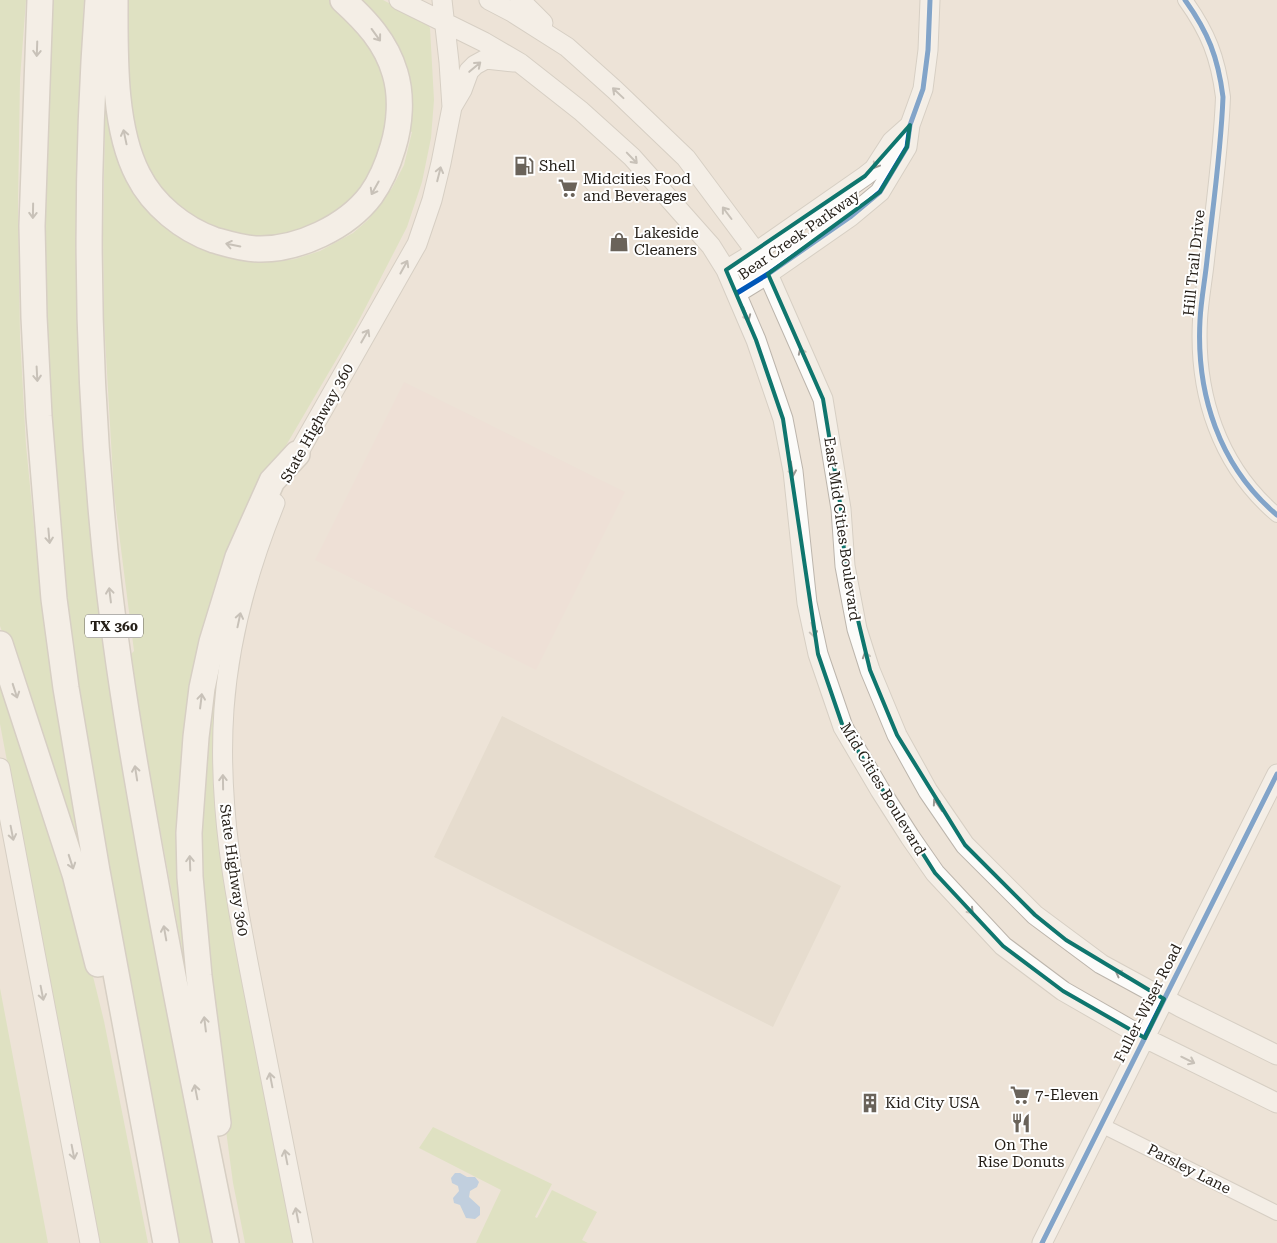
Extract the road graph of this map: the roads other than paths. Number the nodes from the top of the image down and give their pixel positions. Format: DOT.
graph roads {
  1 [pos="40,0"];
  2 [pos="98,0"];
  3 [pos="115,0"];
  4 [pos="343,0"];
  5 [pos="399,0"];
  6 [pos="442,0"];
  7 [pos="489,0"];
  8 [pos="520,0"];
  9 [pos="930,0"];
  10 [pos="1185,0"];
  11 [pos="444,22"];
  12 [pos="567,47"];
  13 [pos="520,63"];
  14 [pos="452,107"];
  15 [pos="910,125"];
  16 [pos="756,252"];
  17 [pos="726,270"];
  18 [pos="768,274"];
  19 [pos="737,293"];
  20 [pos="297,454"];
  21 [pos="1277,515"];
  22 [pos="0,644"];
  23 [pos="0,768"];
  24 [pos="1277,774"];
  25 [pos="1164,999"];
  26 [pos="1145,1038"];
  27 [pos="1277,1055"];
  28 [pos="1277,1103"];
  29 [pos="1101,1124"];
  30 [pos="1277,1213"];
  31 [pos="90,1243"];
  32 [pos="156,1243"];
  33 [pos="166,1243"];
  34 [pos="226,1243"];
  35 [pos="239,1243"];
  36 [pos="303,1243"];
  37 [pos="1042,1243"];
  1 -- 33 [label="highway, one-way"];
  34 -- 2 [label="highway, TX 360, one-way"];
  4 -- 3 [label="highway, one-way"];
  5 -- 11 [label="main road"];
  6 -- 11 [label="main road, State Highway 360"];
  7 -- 12 [label="main road, East Mid Cities Boulevard"];
  8 -- 12 [label="main road"];
  9 -- 15 [label="main road, Bear Creek Parkway"];
  10 -- 21 [label="street, Hill Trail Drive"];
  11 -- 13 [label="main road"];
  11 -- 14 [label="main road, State Highway 360"];
  16 -- 12 [label="main road, East Mid Cities Boulevard, one-way"];
  14 -- 13 [label="main road, one-way"];
  13 -- 17 [label="main road, Mid Cities Boulevard, one-way"];
  20 -- 14 [label="main road, State Highway 360, one-way"];
  15 -- 16 [label="main road, Bear Creek Parkway, one-way"];
  15 -- 18 [label="main road, Bear Creek Parkway"];
  16 -- 17 [label="main road, Bear Creek Parkway"];
  16 -- 18 [label="main road, East Mid Cities Boulevard"];
  17 -- 19 [label="main road, Mid Cities Boulevard"];
  18 -- 19 [label="main road, Bear Creek Parkway"];
  25 -- 18 [label="main road, East Mid Cities Boulevard, one-way"];
  19 -- 26 [label="main road, Mid Cities Boulevard, one-way"];
  35 -- 20 [label="highway, one-way"];
  36 -- 20 [label="main road, State Highway 360, one-way"];
  22 -- 32 [label="highway, one-way"];
  23 -- 31 [label="main road, one-way"];
  24 -- 25 [label="main road, Fuller-Wiser Road"];
  25 -- 26 [label="main road, Fuller-Wiser Road"];
  25 -- 27 [label="main road, East Mid Cities Boulevard"];
  26 -- 28 [label="main road, Mid Cities Boulevard, one-way"];
  26 -- 29 [label="main road, Fuller-Wiser Road"];
  29 -- 30 [label="street, Parsley Lane"];
  29 -- 37 [label="main road, Fuller-Wiser Road"];
}
